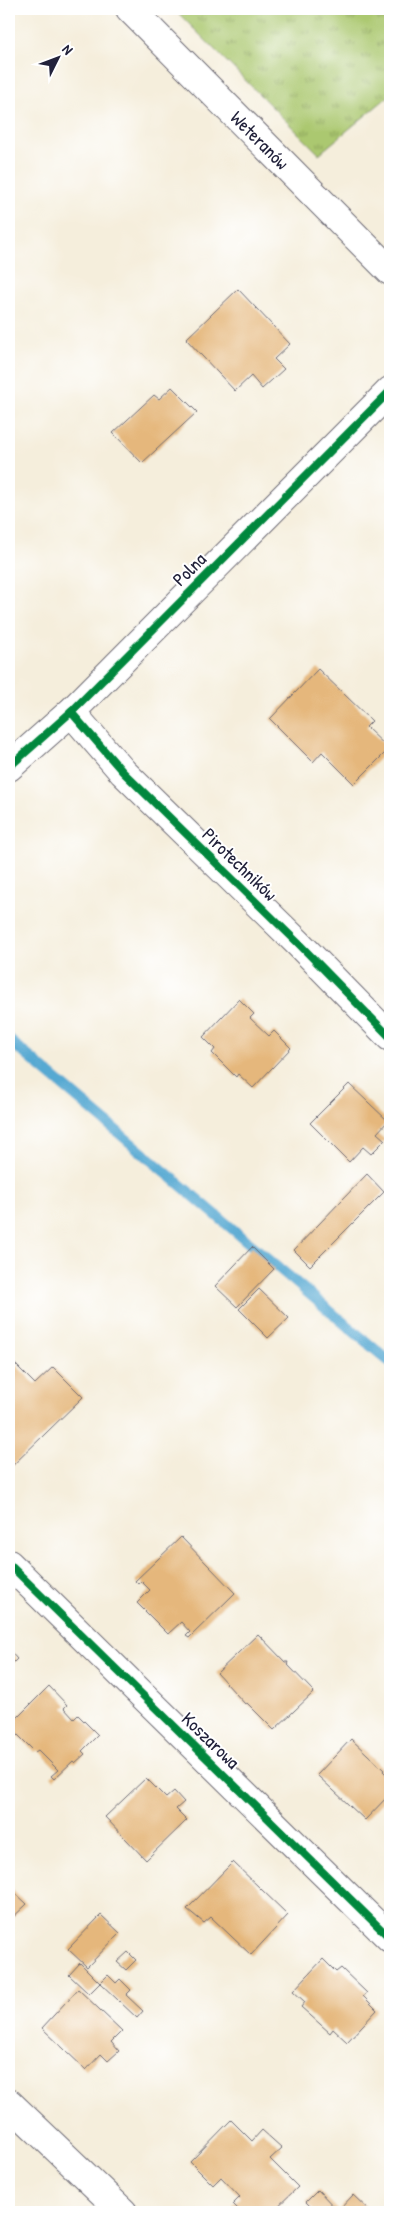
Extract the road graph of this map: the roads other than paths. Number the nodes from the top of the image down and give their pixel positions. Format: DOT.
graph roads {
  1 [pos="130,9"];
  2 [pos="390,271"];
  3 [pos="390,391"];
  4 [pos="71,712"];
  5 [pos="9,767"];
  6 [pos="390,1036"];
  7 [pos="9,1564"];
  8 [pos="390,1938"];
  9 [pos="9,2103"];
  10 [pos="123,2212"];
  1 -- 2 [label="street, Weteranów"];
  3 -- 4 [label="street, Polna"];
  4 -- 5 [label="street, Polna"];
  4 -- 6 [label="street, Pirotechników"];
  7 -- 8 [label="street, Koszarowa"];
  9 -- 10 [label="street"];
}
